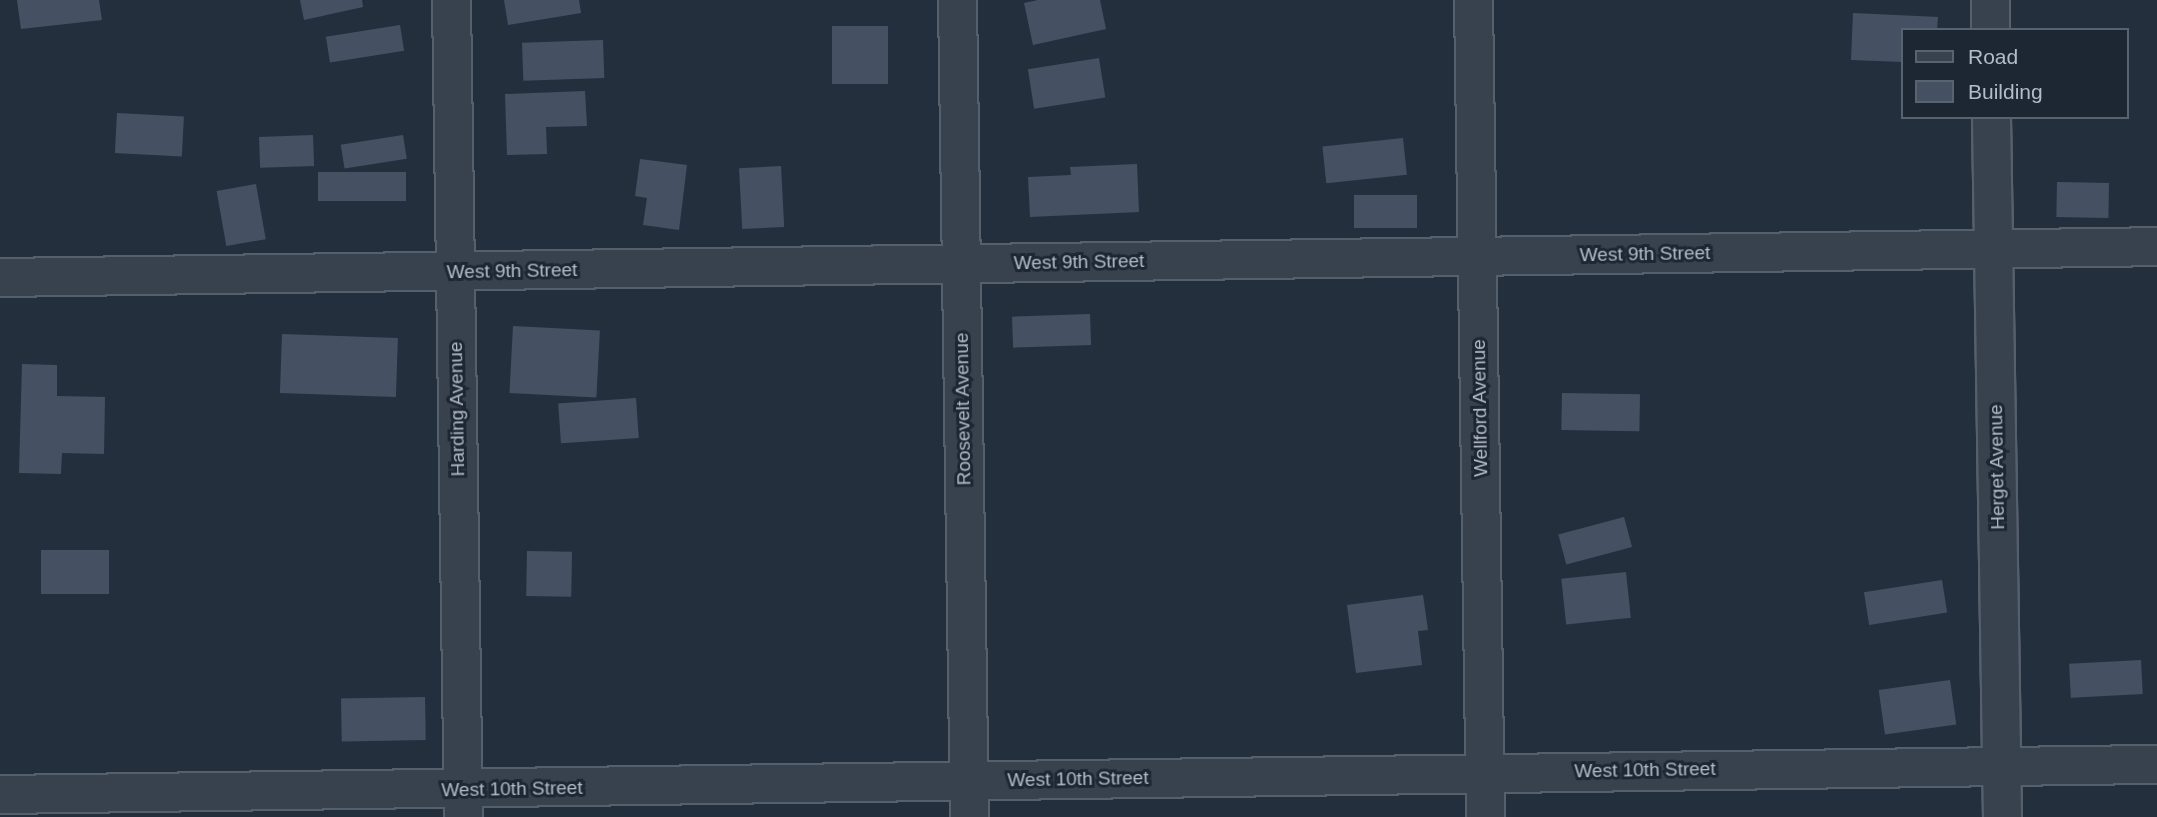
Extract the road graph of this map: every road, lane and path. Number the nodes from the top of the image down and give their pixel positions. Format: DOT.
graph roads {
  1 [pos="451,0"];
  2 [pos="957,0"];
  3 [pos="1474,0"];
  4 [pos="1990,0"];
  5 [pos="1990,28"];
  6 [pos="1992,119"];
  7 [pos="2157,246"];
  8 [pos="1993,249"];
  9 [pos="1478,256"];
  10 [pos="961,264"];
  11 [pos="455,272"];
  12 [pos="0,277"];
  13 [pos="2157,764"];
  14 [pos="2001,766"];
  15 [pos="1485,771"];
  16 [pos="969,781"];
  17 [pos="0,794"];
  18 [pos="463,804"];
  19 [pos="969,817"];
  20 [pos="1485,817"];
  21 [pos="2002,817"];
  1 -- 11 [label="street, Harding Avenue"];
  2 -- 10 [label="street, Roosevelt Avenue"];
  3 -- 9 [label="street, Wellford Avenue"];
  4 -- 5 [label="street"];
  6 -- 8 [label="street, Herget Avenue"];
  7 -- 8 [label="street, West 9th Street"];
  8 -- 9 [label="street, West 9th Street"];
  8 -- 14 [label="street, Herget Avenue"];
  9 -- 10 [label="street, West 9th Street"];
  9 -- 15 [label="street, Wellford Avenue"];
  10 -- 11 [label="street, West 9th Street"];
  10 -- 16 [label="street, Roosevelt Avenue"];
  11 -- 12 [label="street, West 9th Street"];
  11 -- 18 [label="street, Harding Avenue"];
  13 -- 14 [label="street, West 10th Street"];
  14 -- 15 [label="street, West 10th Street"];
  14 -- 21 [label="street, Herget Avenue"];
  15 -- 16 [label="street, West 10th Street"];
  15 -- 20 [label="street, Wellford Avenue"];
  16 -- 18 [label="street, West 10th Street"];
  16 -- 19 [label="street, Roosevelt Avenue"];
  17 -- 18 [label="street, West 10th Street"];
}
